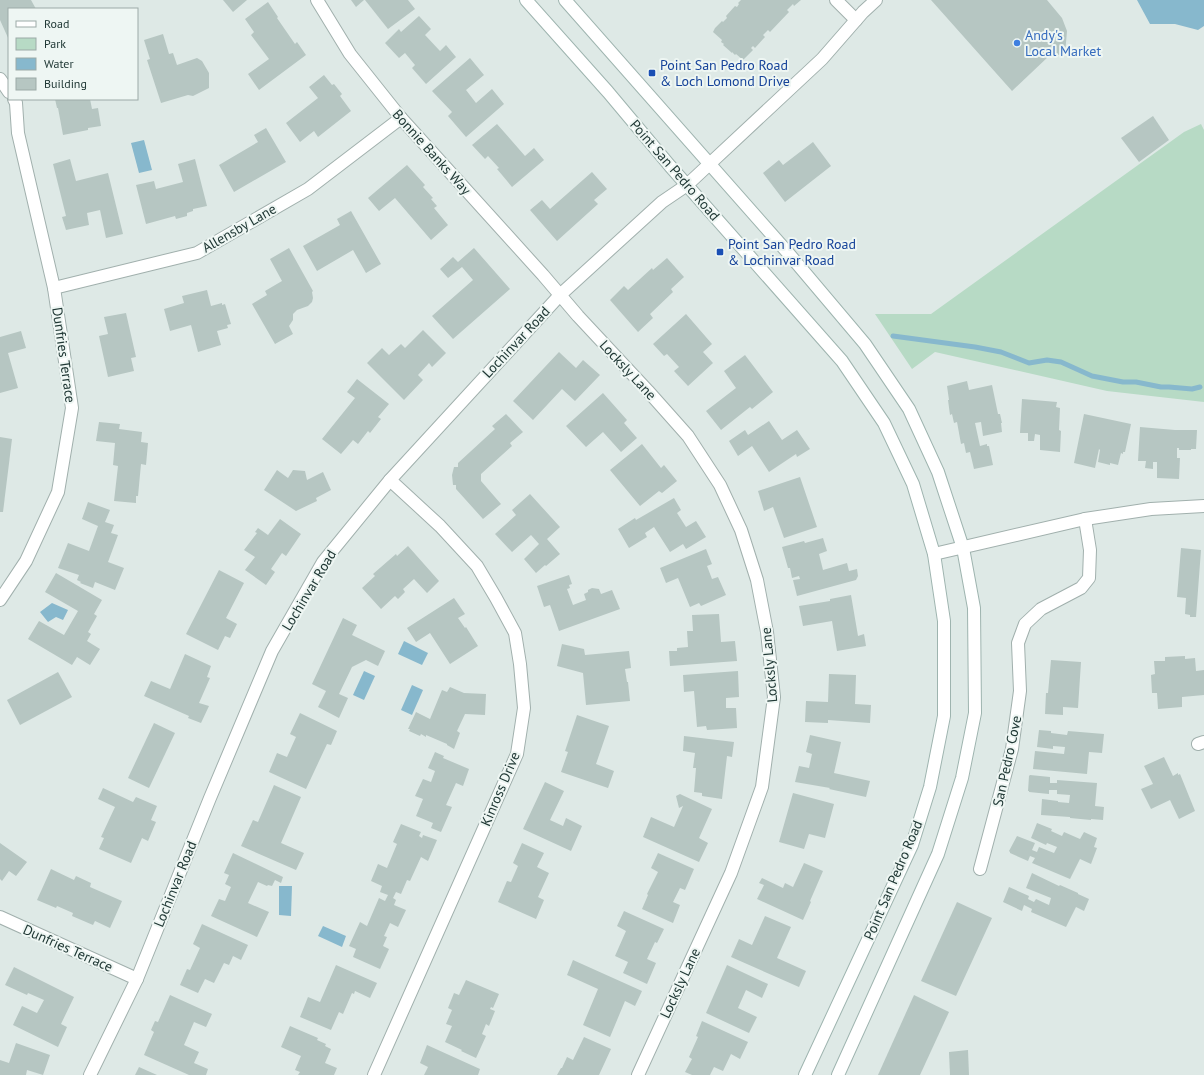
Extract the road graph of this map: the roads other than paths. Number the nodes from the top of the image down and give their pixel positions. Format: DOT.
graph roads {
  1 [pos="317,0"];
  2 [pos="526,0"];
  3 [pos="565,0"];
  4 [pos="836,0"];
  5 [pos="876,0"];
  6 [pos="856,20"];
  7 [pos="0,79"];
  8 [pos="8,91"];
  9 [pos="14,100"];
  10 [pos="401,118"];
  11 [pos="709,164"];
  12 [pos="687,185"];
  13 [pos="54,288"];
  14 [pos="560,295"];
  15 [pos="390,480"];
  16 [pos="1204,506"];
  17 [pos="1085,519"];
  18 [pos="963,548"];
  19 [pos="934,554"];
  20 [pos="0,600"];
  21 [pos="980,869"];
  22 [pos="0,917"];
  23 [pos="137,979"];
  24 [pos="90,1075"];
  25 [pos="374,1075"];
  26 [pos="638,1075"];
  27 [pos="805,1075"];
  28 [pos="838,1075"];
  1 -- 10 [label="street, Bonnie Banks Way"];
  2 -- 12 [label="street, Point San Pedro Road"];
  3 -- 11 [label="street, Point San Pedro Road"];
  4 -- 6 [label="street"];
  5 -- 6 [label="street, Lochinvar Road"];
  6 -- 11 [label="street, Lochinvar Road"];
  7 -- 8 [label="street"];
  9 -- 13 [label="street, Dunfries Terrace"];
  10 -- 13 [label="street, Allensby Lane"];
  10 -- 14 [label="street, Bonnie Banks Way"];
  11 -- 12 [label="street, Lochinvar Road"];
  11 -- 18 [label="street, Point San Pedro Road"];
  12 -- 14 [label="street, Lochinvar Road"];
  12 -- 19 [label="street, Point San Pedro Road"];
  13 -- 20 [label="street, Dunfries Terrace"];
  14 -- 15 [label="street, Lochinvar Road"];
  14 -- 26 [label="street, Locksly Lane"];
  15 -- 23 [label="street, Lochinvar Road"];
  15 -- 25 [label="street, Kinross Drive"];
  16 -- 17 [label="street"];
  17 -- 18 [label="street"];
  17 -- 21 [label="street, San Pedro Cove"];
  18 -- 19 [label="street"];
  18 -- 28 [label="street, Point San Pedro Road"];
  19 -- 27 [label="street, Point San Pedro Road"];
  22 -- 23 [label="street, Dunfries Terrace"];
  23 -- 24 [label="street, Lochinvar Road"];
}
